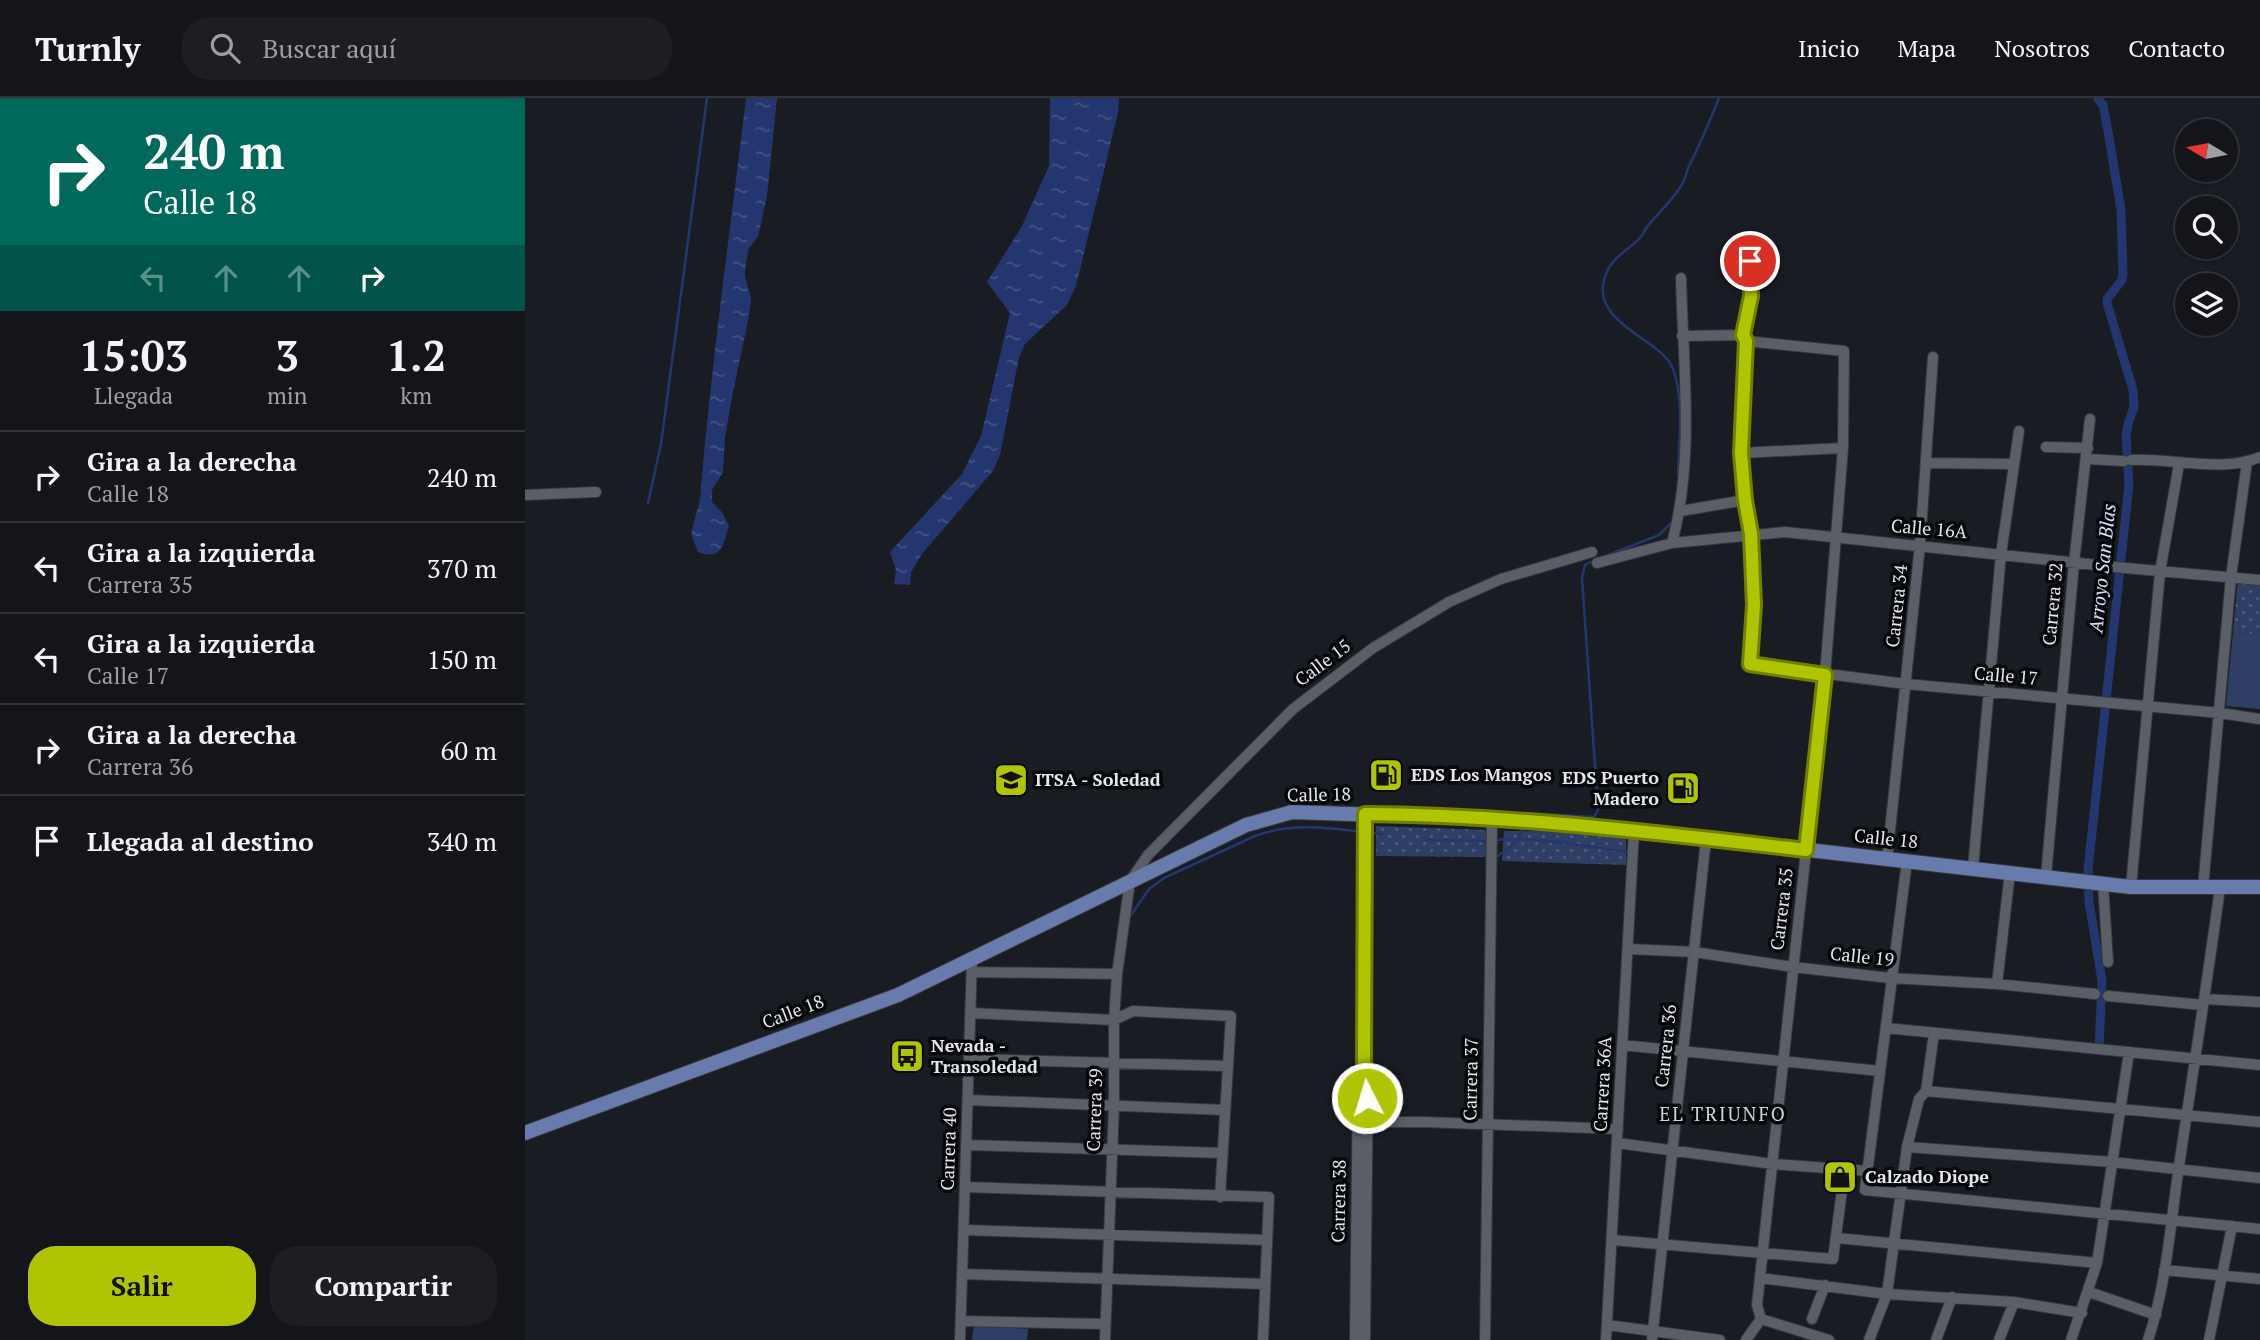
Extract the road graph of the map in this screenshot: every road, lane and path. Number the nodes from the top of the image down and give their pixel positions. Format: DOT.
graph roads {
  1 [pos="1750,261"];
  2 [pos="1681,278"];
  3 [pos="1682,336"];
  4 [pos="1744,338"];
  5 [pos="1933,357"];
  6 [pos="2090,419"];
  7 [pos="2019,431"];
  8 [pos="2046,447"];
  9 [pos="1843,448"];
  10 [pos="1741,453"];
  11 [pos="2087,454"];
  12 [pos="2260,457"];
  13 [pos="2247,462"];
  14 [pos="1927,463"];
  15 [pos="2014,464"];
  16 [pos="2179,464"];
  17 [pos="596,492"];
  18 [pos="525,495"];
  19 [pos="1745,500"];
  20 [pos="1681,511"];
  21 [pos="1751,534"];
  22 [pos="1836,539"];
  23 [pos="1672,543"];
  24 [pos="1920,545"];
  25 [pos="1592,552"];
  26 [pos="2001,554"];
  27 [pos="1597,563"];
  28 [pos="2074,563"];
  29 [pos="2160,572"];
  30 [pos="2231,577"];
  31 [pos="2260,580"];
  32 [pos="1825,675"];
  33 [pos="1906,684"];
  34 [pos="1989,692"];
  35 [pos="2062,698"];
  36 [pos="2147,706"];
  37 [pos="2220,713"];
  38 [pos="2260,719"];
  39 [pos="1365,814"];
  40 [pos="1492,819"];
  41 [pos="1634,830"];
  42 [pos="1706,839"];
  43 [pos="1806,850"];
  44 [pos="1887,859"];
  45 [pos="1907,861"];
  46 [pos="1973,868"];
  47 [pos="2010,872"];
  48 [pos="2046,876"];
  49 [pos="1131,881"];
  50 [pos="2099,883"];
  51 [pos="2131,887"];
  52 [pos="2260,887"];
  53 [pos="2203,888"];
  54 [pos="2220,888"];
  55 [pos="1628,951"];
  56 [pos="1694,952"];
  57 [pos="2108,962"];
  58 [pos="972,965"];
  59 [pos="1793,967"];
  60 [pos="1118,974"];
  61 [pos="1890,978"];
  62 [pos="1997,984"];
  63 [pos="2095,994"];
  64 [pos="2108,996"];
  65 [pos="2204,1002"];
  66 [pos="2260,1002"];
  67 [pos="971,1013"];
  68 [pos="1114,1020"];
  69 [pos="1886,1028"];
  70 [pos="1934,1033"];
  71 [pos="1622,1045"];
  72 [pos="1684,1050"];
  73 [pos="2129,1052"];
  74 [pos="969,1059"];
  75 [pos="2197,1059"];
  76 [pos="1784,1061"];
  77 [pos="1115,1063"];
  78 [pos="2260,1065"];
  79 [pos="1226,1066"];
  80 [pos="1880,1071"];
  81 [pos="1926,1091"];
  82 [pos="968,1100"];
  83 [pos="1114,1105"];
  84 [pos="2120,1108"];
  85 [pos="1225,1110"];
  86 [pos="2187,1115"];
  87 [pos="1363,1122"];
  88 [pos="2260,1122"];
  89 [pos="1488,1125"];
  90 [pos="1618,1129"];
  91 [pos="525,1133"];
  92 [pos="1617,1143"];
  93 [pos="967,1145"];
  94 [pos="1907,1147"];
  95 [pos="1112,1148"];
  96 [pos="1673,1151"];
  97 [pos="1223,1153"];
  98 [pos="2112,1162"];
  99 [pos="1773,1164"];
  100 [pos="1867,1171"];
  101 [pos="2178,1171"];
  102 [pos="2260,1178"];
  103 [pos="965,1187"];
  104 [pos="1842,1191"];
  105 [pos="1109,1192"];
  106 [pos="1900,1194"];
  107 [pos="1220,1197"];
  108 [pos="2105,1213"];
  109 [pos="2171,1219"];
  110 [pos="2232,1226"];
  111 [pos="2260,1229"];
  112 [pos="964,1230"];
  113 [pos="1107,1235"];
  114 [pos="1837,1238"];
  115 [pos="1267,1240"];
  116 [pos="1612,1240"];
  117 [pos="1895,1244"];
  118 [pos="1663,1246"];
  119 [pos="1762,1253"];
  120 [pos="2097,1263"];
  121 [pos="2164,1270"];
  122 [pos="963,1274"];
  123 [pos="2223,1276"];
  124 [pos="1760,1278"];
  125 [pos="2260,1279"];
  126 [pos="1107,1280"];
  127 [pos="1265,1284"];
  128 [pos="1825,1285"];
  129 [pos="2089,1292"];
  130 [pos="1887,1294"];
  131 [pos="1952,1297"];
  132 [pos="1361,1302"];
  133 [pos="2014,1302"];
  134 [pos="2082,1312"];
  135 [pos="2156,1315"];
  136 [pos="1761,1319"];
  137 [pos="1812,1319"];
  138 [pos="961,1321"];
  139 [pos="1105,1324"];
  140 [pos="1607,1325"];
  141 [pos="1653,1335"];
  142 [pos="1806,1336"];
  143 [pos="960,1340"];
  144 [pos="1105,1340"];
  145 [pos="1263,1340"];
  146 [pos="1355,1340"];
  147 [pos="1365,1340"];
  148 [pos="1485,1340"];
  149 [pos="1606,1340"];
  150 [pos="1720,1340"];
  151 [pos="1746,1340"];
  152 [pos="1829,1340"];
  153 [pos="1869,1340"];
  154 [pos="1936,1340"];
  155 [pos="1999,1340"];
  156 [pos="2071,1340"];
  157 [pos="2148,1340"];
  158 [pos="2209,1340"];
  1 -- 4 [label="street"];
  2 -- 3 [label="street"];
  3 -- 4 [label="street"];
  3 -- 20 [label="street"];
  4 -- 9 [label="street, Carrera 35"];
  4 -- 10 [label="street"];
  5 -- 14 [label="street, Carrera 34"];
  6 -- 11 [label="street, Carrera 32"];
  7 -- 15 [label="street"];
  8 -- 11 [label="street"];
  9 -- 10 [label="street"];
  9 -- 22 [label="street, Carrera 35"];
  10 -- 19 [label="street"];
  11 -- 16 [label="street"];
  11 -- 28 [label="street, Carrera 32"];
  12 -- 13 [label="street"];
  13 -- 16 [label="street"];
  13 -- 30 [label="street"];
  14 -- 15 [label="street"];
  14 -- 24 [label="street, Carrera 34"];
  15 -- 26 [label="street"];
  16 -- 29 [label="street"];
  17 -- 18 [label="street"];
  19 -- 20 [label="street"];
  19 -- 21 [label="street"];
  20 -- 23 [label="street"];
  21 -- 22 [label="street, Calle 16A"];
  21 -- 23 [label="street, Calle 16A"];
  21 -- 32 [label="street, Calle 17"];
  22 -- 24 [label="street, Calle 16A"];
  22 -- 32 [label="street, Carrera 35"];
  23 -- 27 [label="street, Calle 16A"];
  24 -- 26 [label="street, Calle 16A"];
  24 -- 33 [label="street, Carrera 34"];
  25 -- 49 [label="street, Calle 15"];
  26 -- 28 [label="street, Calle 16A"];
  26 -- 34 [label="street"];
  28 -- 29 [label="street, Calle 16A"];
  28 -- 35 [label="street, Carrera 32"];
  29 -- 30 [label="street, Calle 16A"];
  29 -- 36 [label="street"];
  30 -- 31 [label="street, Calle 16A"];
  30 -- 37 [label="street"];
  32 -- 33 [label="street, Calle 17"];
  32 -- 43 [label="street, Carrera 35"];
  33 -- 34 [label="street, Calle 17"];
  33 -- 44 [label="street, Carrera 34"];
  34 -- 35 [label="street, Calle 17"];
  34 -- 46 [label="street"];
  35 -- 36 [label="street, Calle 17"];
  35 -- 48 [label="street, Carrera 32"];
  36 -- 37 [label="street, Calle 17"];
  36 -- 51 [label="street"];
  37 -- 38 [label="street, Calle 17"];
  37 -- 53 [label="street"];
  39 -- 40 [label="main road, Calle 18"];
  39 -- 49 [label="main road, Calle 18"];
  39 -- 87 [label="street, Carrera 38"];
  40 -- 41 [label="main road, Calle 18"];
  40 -- 89 [label="street, Carrera 37"];
  41 -- 42 [label="main road, Calle 18"];
  41 -- 55 [label="street, Carrera 36A"];
  42 -- 43 [label="main road, Calle 18"];
  42 -- 56 [label="street, Carrera 36"];
  43 -- 44 [label="main road, Calle 18"];
  43 -- 59 [label="street, Carrera 35"];
  44 -- 45 [label="main road, Calle 18"];
  45 -- 46 [label="main road, Calle 18"];
  45 -- 61 [label="street"];
  46 -- 47 [label="main road, Calle 18"];
  47 -- 48 [label="main road, Calle 18"];
  47 -- 62 [label="street"];
  48 -- 50 [label="main road, Calle 18"];
  49 -- 58 [label="main road, Calle 18"];
  49 -- 60 [label="street, Carrera 39"];
  50 -- 51 [label="main road, Calle 18"];
  50 -- 57 [label="street"];
  51 -- 53 [label="main road, Calle 18"];
  52 -- 54 [label="main road, Calle 18"];
  53 -- 54 [label="main road, Calle 18"];
  54 -- 65 [label="street"];
  55 -- 56 [label="street, Calle 19"];
  55 -- 71 [label="street, Carrera 36A"];
  56 -- 59 [label="street, Calle 19"];
  56 -- 72 [label="street, Carrera 36"];
  58 -- 60 [label="street"];
  58 -- 67 [label="street, Carrera 40"];
  58 -- 91 [label="main road, Calle 18"];
  59 -- 61 [label="street, Calle 19"];
  59 -- 76 [label="street, Carrera 35"];
  60 -- 68 [label="street, Carrera 39"];
  61 -- 62 [label="street, Calle 19"];
  61 -- 69 [label="street"];
  62 -- 63 [label="street, Calle 19"];
  64 -- 65 [label="street"];
  65 -- 66 [label="street"];
  65 -- 75 [label="street"];
  67 -- 68 [label="street"];
  67 -- 74 [label="street, Carrera 40"];
  68 -- 77 [label="street, Carrera 39"];
  68 -- 79 [label="street"];
  69 -- 70 [label="street"];
  69 -- 80 [label="street"];
  70 -- 73 [label="street"];
  70 -- 81 [label="street"];
  71 -- 72 [label="street"];
  71 -- 90 [label="street, Carrera 36A"];
  72 -- 76 [label="street"];
  72 -- 96 [label="street, Carrera 36"];
  73 -- 75 [label="street"];
  73 -- 84 [label="street"];
  74 -- 77 [label="street"];
  74 -- 82 [label="street, Carrera 40"];
  75 -- 78 [label="street"];
  75 -- 86 [label="street"];
  76 -- 80 [label="street"];
  76 -- 99 [label="street, Carrera 35"];
  77 -- 79 [label="street"];
  77 -- 83 [label="street, Carrera 39"];
  79 -- 85 [label="street"];
  80 -- 100 [label="street"];
  81 -- 84 [label="street"];
  81 -- 94 [label="street"];
  82 -- 83 [label="street"];
  82 -- 93 [label="street, Carrera 40"];
  83 -- 85 [label="street"];
  83 -- 95 [label="street, Carrera 39"];
  84 -- 86 [label="street"];
  84 -- 98 [label="street"];
  85 -- 97 [label="street"];
  86 -- 88 [label="street"];
  86 -- 101 [label="street"];
  87 -- 89 [label="street"];
  87 -- 132 [label="street, Carrera 38"];
  89 -- 90 [label="street"];
  89 -- 148 [label="street, Carrera 37"];
  90 -- 92 [label="street, Carrera 36A"];
  92 -- 96 [label="street"];
  92 -- 116 [label="street, Carrera 36A"];
  93 -- 95 [label="street"];
  93 -- 103 [label="street, Carrera 40"];
  94 -- 98 [label="street"];
  94 -- 106 [label="street"];
  95 -- 97 [label="street"];
  95 -- 105 [label="street, Carrera 39"];
  96 -- 99 [label="street"];
  96 -- 118 [label="street, Carrera 36"];
  97 -- 107 [label="street"];
  98 -- 101 [label="street"];
  98 -- 108 [label="street"];
  99 -- 100 [label="street"];
  99 -- 119 [label="street, Carrera 35"];
  100 -- 106 [label="street"];
  101 -- 102 [label="street"];
  101 -- 109 [label="street"];
  103 -- 105 [label="street"];
  103 -- 112 [label="street, Carrera 40"];
  104 -- 114 [label="street"];
  105 -- 107 [label="street"];
  105 -- 113 [label="street, Carrera 39"];
  106 -- 108 [label="street"];
  106 -- 117 [label="street"];
  107 -- 115 [label="street"];
  108 -- 109 [label="street"];
  108 -- 120 [label="street"];
  109 -- 110 [label="street"];
  109 -- 121 [label="street"];
  110 -- 111 [label="street"];
  110 -- 123 [label="street"];
  112 -- 113 [label="street"];
  112 -- 122 [label="street, Carrera 40"];
  113 -- 115 [label="street"];
  113 -- 126 [label="street, Carrera 39"];
  114 -- 117 [label="street"];
  114 -- 119 [label="street"];
  115 -- 127 [label="street"];
  116 -- 118 [label="street"];
  116 -- 140 [label="street, Carrera 36A"];
  117 -- 120 [label="street"];
  117 -- 130 [label="street"];
  118 -- 119 [label="street"];
  118 -- 141 [label="street, Carrera 36"];
  119 -- 124 [label="street, Carrera 35"];
  120 -- 129 [label="street"];
  121 -- 123 [label="street"];
  121 -- 135 [label="street"];
  122 -- 126 [label="street"];
  122 -- 138 [label="street, Carrera 40"];
  123 -- 125 [label="street"];
  123 -- 158 [label="street"];
  124 -- 128 [label="street"];
  124 -- 136 [label="street, Carrera 35"];
  126 -- 127 [label="street"];
  126 -- 139 [label="street, Carrera 39"];
  127 -- 145 [label="street"];
  128 -- 130 [label="street"];
  128 -- 137 [label="street"];
  129 -- 134 [label="street"];
  129 -- 135 [label="street"];
  130 -- 131 [label="street"];
  130 -- 153 [label="street"];
  131 -- 133 [label="street"];
  131 -- 154 [label="street"];
  132 -- 146 [label="street, Carrera 38"];
  132 -- 147 [label="street, Carrera 38"];
  133 -- 134 [label="street"];
  133 -- 155 [label="street"];
  134 -- 156 [label="street"];
  135 -- 157 [label="street"];
  136 -- 142 [label="street"];
  136 -- 151 [label="street"];
  138 -- 139 [label="street"];
  138 -- 143 [label="street, Carrera 40"];
  139 -- 144 [label="street, Carrera 39"];
  140 -- 141 [label="street"];
  140 -- 149 [label="street, Carrera 36A"];
  141 -- 150 [label="street"];
  142 -- 152 [label="street"];
}
